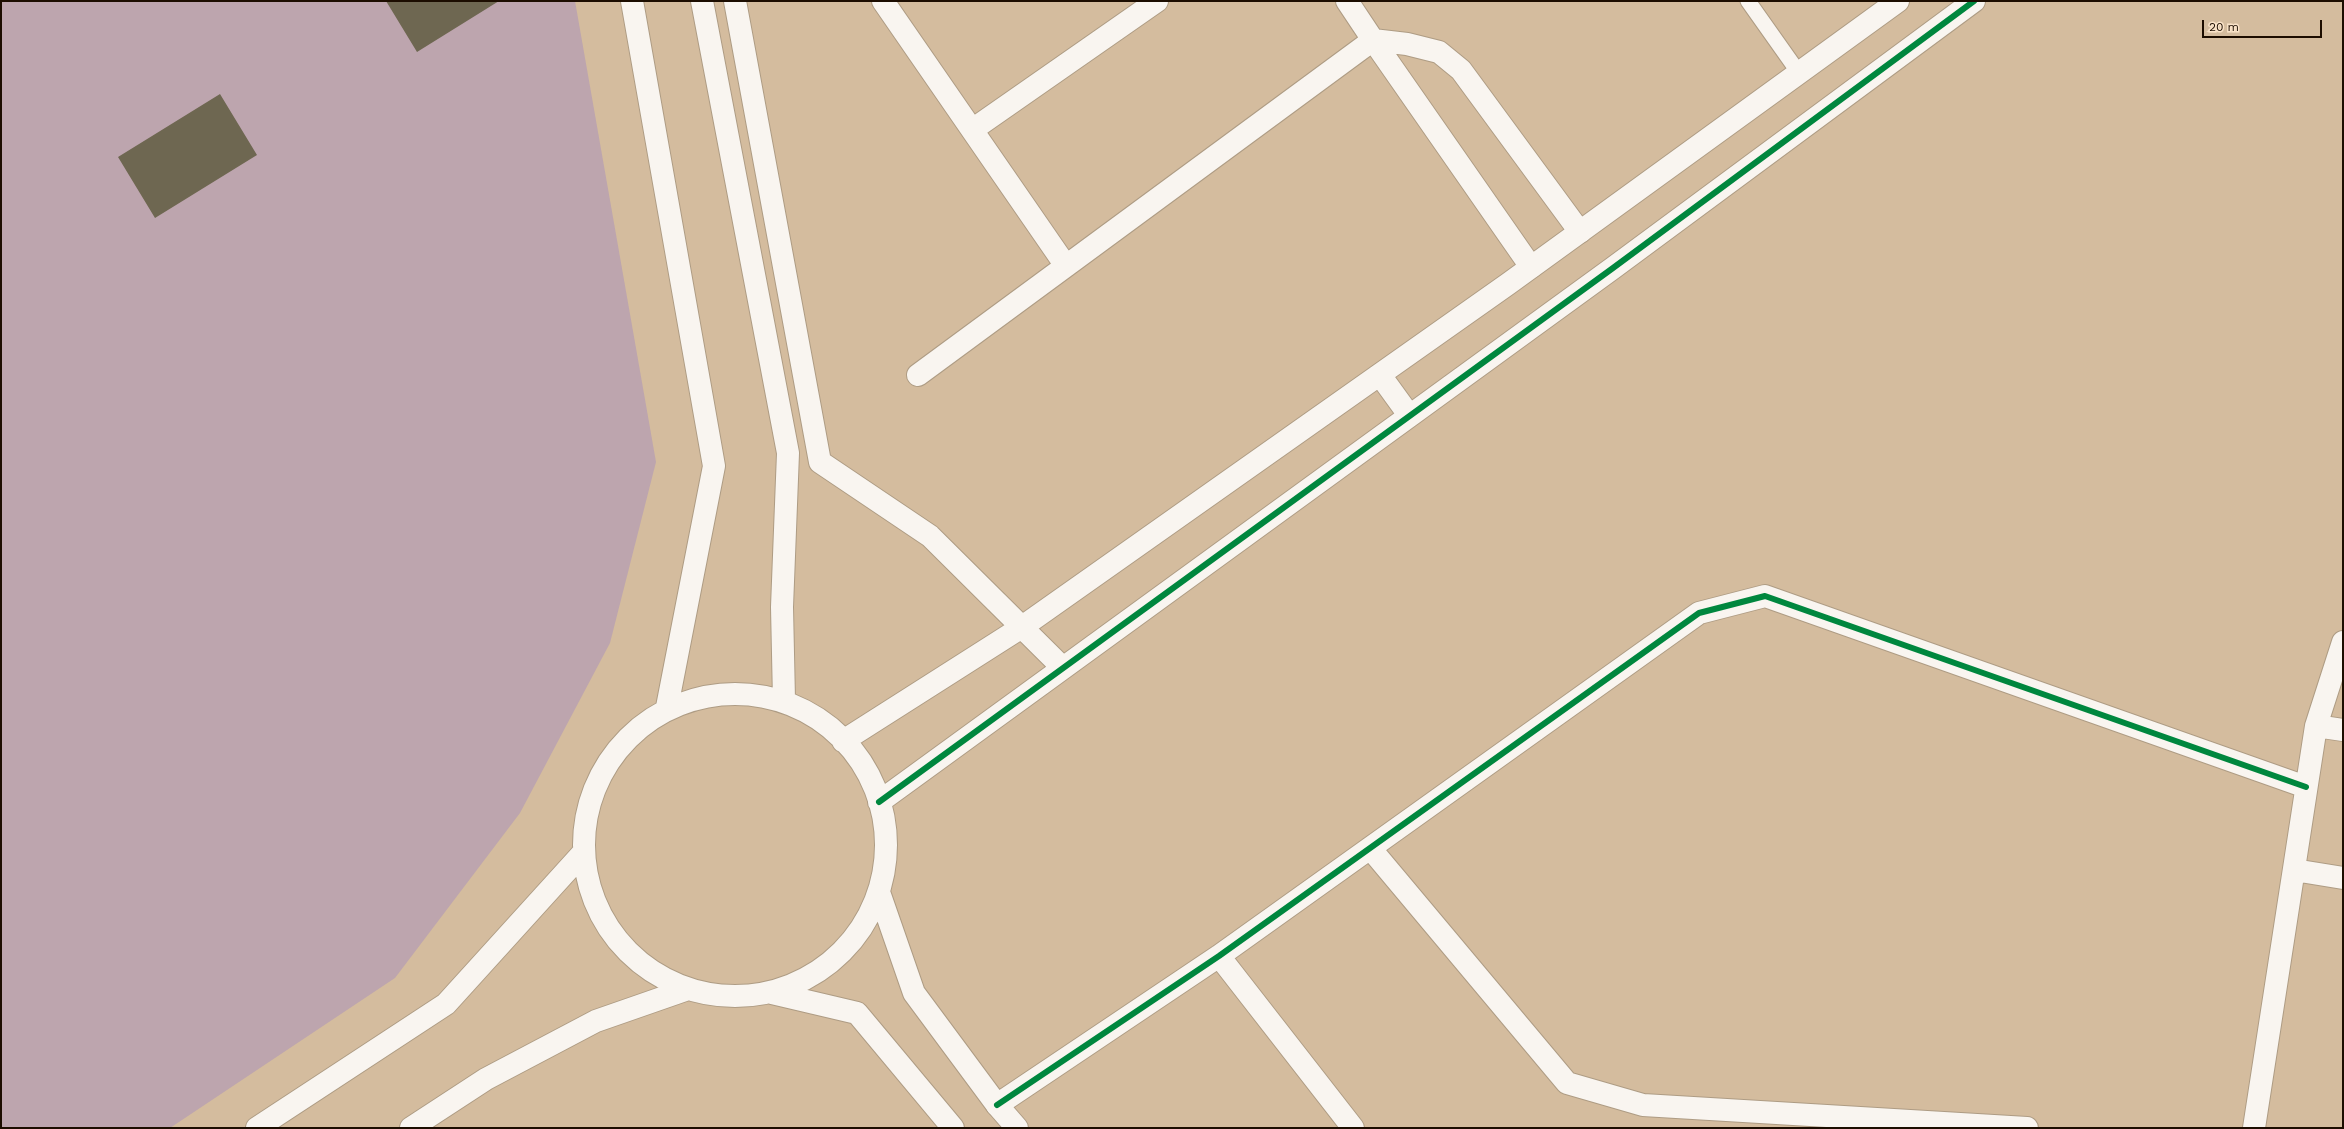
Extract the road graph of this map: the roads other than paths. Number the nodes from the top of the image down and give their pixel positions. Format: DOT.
graph roads {
  1 [pos="632,1"];
  2 [pos="702,1"];
  3 [pos="735,1"];
  4 [pos="883,1"];
  5 [pos="1157,1"];
  6 [pos="1347,1"];
  7 [pos="1748,1"];
  8 [pos="1898,1"];
  9 [pos="1974,1"];
  10 [pos="1374,40"];
  11 [pos="1799,73"];
  12 [pos="972,130"];
  13 [pos="1580,232"];
  14 [pos="1066,266"];
  15 [pos="1532,267"];
  16 [pos="918,375"];
  17 [pos="1380,375"];
  18 [pos="1410,415"];
  19 [pos="1022,627"];
  20 [pos="2343,642"];
  21 [pos="1063,668"];
  22 [pos="784,700"];
  23 [pos="667,707"];
  24 [pos="2316,726"];
  25 [pos="2343,730"];
  26 [pos="843,741"];
  27 [pos="2306,787"];
  28 [pos="879,802"];
  29 [pos="1370,848"];
  30 [pos="582,854"];
  31 [pos="2294,870"];
  32 [pos="2343,878"];
  33 [pos="880,895"];
  34 [pos="1219,956"];
  35 [pos="685,990"];
  36 [pos="767,991"];
  37 [pos="997,1105"];
  38 [pos="257,1128"];
  39 [pos="411,1128"];
  40 [pos="953,1128"];
  41 [pos="1017,1128"];
  42 [pos="1353,1128"];
  43 [pos="2027,1128"];
  44 [pos="2254,1128"];
  1 -- 23 [label="street"];
  2 -- 22 [label="street"];
  3 -- 19 [label="street"];
  4 -- 12 [label="street"];
  5 -- 12 [label="street"];
  6 -- 10 [label="street"];
  7 -- 11 [label="lane"];
  8 -- 11 [label="street"];
  9 -- 18 [label="street"];
  10 -- 13 [label="street"];
  10 -- 14 [label="street"];
  10 -- 15 [label="street"];
  11 -- 13 [label="street"];
  12 -- 14 [label="street"];
  13 -- 15 [label="street"];
  14 -- 16 [label="street"];
  15 -- 17 [label="street"];
  17 -- 18 [label="street"];
  17 -- 19 [label="street"];
  18 -- 21 [label="street"];
  19 -- 21 [label="street"];
  19 -- 26 [label="street"];
  20 -- 24 [label="street"];
  21 -- 28 [label="street"];
  22 -- 23 [label="street"];
  22 -- 26 [label="street"];
  23 -- 30 [label="street"];
  24 -- 25 [label="street"];
  24 -- 27 [label="street"];
  26 -- 28 [label="street"];
  27 -- 29 [label="street"];
  27 -- 31 [label="street"];
  28 -- 33 [label="street"];
  29 -- 34 [label="street"];
  29 -- 43 [label="street"];
  30 -- 35 [label="street"];
  30 -- 38 [label="street"];
  31 -- 32 [label="street"];
  31 -- 44 [label="street"];
  33 -- 36 [label="street"];
  33 -- 37 [label="street"];
  34 -- 37 [label="street"];
  34 -- 42 [label="street"];
  35 -- 36 [label="street"];
  35 -- 39 [label="street"];
  36 -- 40 [label="street"];
  37 -- 41 [label="street"];
}
